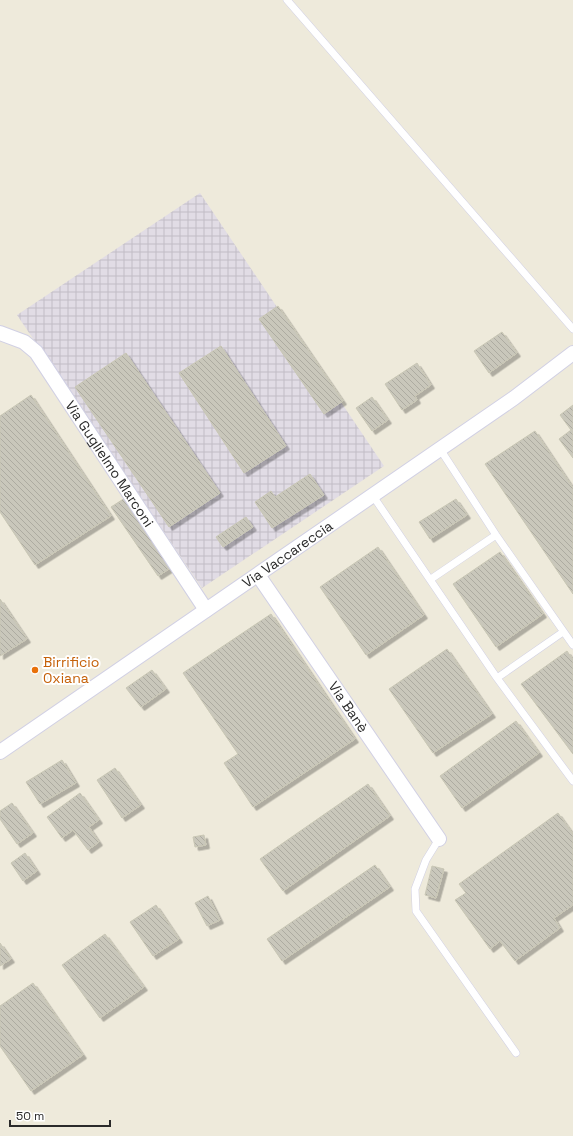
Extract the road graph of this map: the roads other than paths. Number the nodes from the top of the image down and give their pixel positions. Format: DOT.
graph roads {
  1 [pos="287,0"];
  2 [pos="573,329"];
  3 [pos="0,333"];
  4 [pos="573,353"];
  5 [pos="440,449"];
  6 [pos="373,496"];
  7 [pos="496,535"];
  8 [pos="258,575"];
  9 [pos="430,579"];
  10 [pos="206,610"];
  11 [pos="564,632"];
  12 [pos="573,645"];
  13 [pos="497,678"];
  14 [pos="0,752"];
  15 [pos="573,781"];
  16 [pos="439,839"];
  17 [pos="516,1053"];
  1 -- 2 [label="lane"];
  3 -- 10 [label="street, Via Guglielmo Marconi"];
  4 -- 5 [label="street, Via Vaccareccia"];
  5 -- 6 [label="street, Via Vaccareccia"];
  5 -- 7 [label="lane"];
  6 -- 8 [label="street, Via Vaccareccia"];
  6 -- 9 [label="lane"];
  7 -- 9 [label="lane"];
  7 -- 11 [label="lane"];
  8 -- 10 [label="street, Via Vaccareccia"];
  8 -- 16 [label="street, Via Banè"];
  9 -- 13 [label="lane"];
  10 -- 14 [label="street, Via Vaccareccia"];
  11 -- 12 [label="lane"];
  11 -- 13 [label="lane"];
  13 -- 15 [label="lane"];
  16 -- 17 [label="lane"];
}
